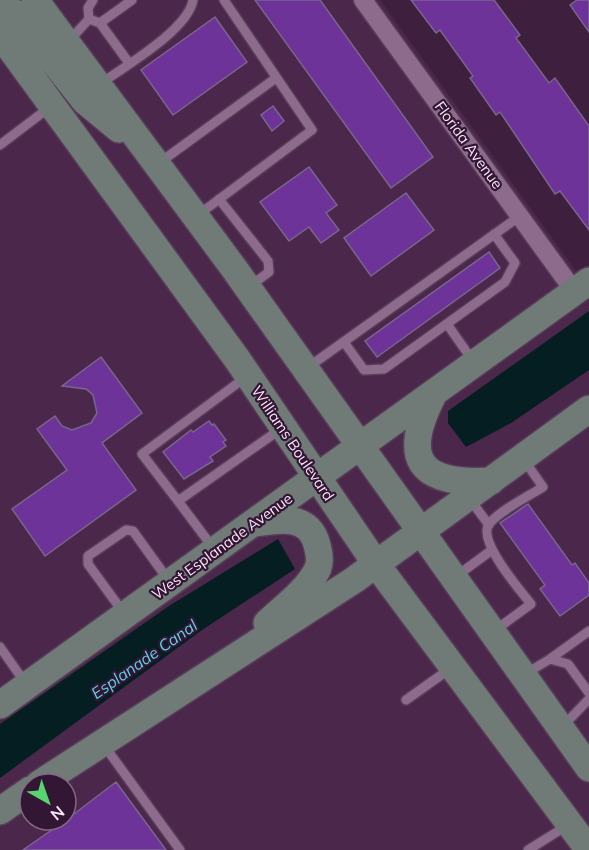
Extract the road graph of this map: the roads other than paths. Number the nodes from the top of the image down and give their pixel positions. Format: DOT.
graph roads {
  1 [pos="35,0"];
  2 [pos="93,0"];
  3 [pos="132,0"];
  4 [pos="192,0"];
  5 [pos="225,0"];
  6 [pos="363,0"];
  7 [pos="0,7"];
  8 [pos="89,19"];
  9 [pos="100,23"];
  10 [pos="0,34"];
  11 [pos="67,43"];
  12 [pos="129,63"];
  13 [pos="276,78"];
  14 [pos="99,85"];
  15 [pos="52,106"];
  16 [pos="0,145"];
  17 [pos="154,161"];
  18 [pos="219,199"];
  19 [pos="196,216"];
  20 [pos="520,216"];
  21 [pos="494,234"];
  22 [pos="582,286"];
  23 [pos="248,288"];
  24 [pos="447,324"];
  25 [pos="344,342"];
  26 [pos="475,363"];
  27 [pos="305,370"];
  28 [pos="248,375"];
  29 [pos="434,392"];
  30 [pos="589,410"];
  31 [pos="283,427"];
  32 [pos="359,446"];
  33 [pos="522,458"];
  34 [pos="317,477"];
  35 [pos="491,481"];
  36 [pos="468,498"];
  37 [pos="178,501"];
  38 [pos="253,524"];
  39 [pos="489,525"];
  40 [pos="420,533"];
  41 [pos="215,550"];
  42 [pos="492,550"];
  43 [pos="376,564"];
  44 [pos="453,578"];
  45 [pos="171,583"];
  46 [pos="125,615"];
  47 [pos="589,631"];
  48 [pos="492,633"];
  49 [pos="0,646"];
  50 [pos="550,659"];
  51 [pos="451,667"];
  52 [pos="213,672"];
  53 [pos="523,675"];
  54 [pos="27,686"];
  55 [pos="589,693"];
  56 [pos="589,699"];
  57 [pos="406,700"];
  58 [pos="0,705"];
  59 [pos="561,728"];
  60 [pos="101,742"];
  61 [pos="589,768"];
  62 [pos="57,772"];
  63 [pos="18,798"];
  64 [pos="0,811"];
  65 [pos="583,841"];
  66 [pos="180,850"];
  67 [pos="528,850"];
  1 -- 11 [label="main road"];
  2 -- 8 [label="lane"];
  3 -- 9 [label="lane"];
  4 -- 12 [label="lane"];
  5 -- 13 [label="lane"];
  6 -- 20 [label="street, Florida Avenue"];
  7 -- 17 [label="main road"];
  8 -- 9 [label="lane"];
  8 -- 11 [label="lane"];
  9 -- 12 [label="lane"];
  10 -- 15 [label="main road, Williams Boulevard"];
  11 -- 14 [label="main road"];
  12 -- 14 [label="lane"];
  13 -- 17 [label="lane"];
  13 -- 18 [label="lane"];
  14 -- 17 [label="main road"];
  15 -- 16 [label="lane"];
  15 -- 28 [label="main road, Williams Boulevard"];
  17 -- 19 [label="main road"];
  18 -- 19 [label="lane"];
  18 -- 23 [label="lane"];
  19 -- 23 [label="main road"];
  20 -- 21 [label="lane"];
  20 -- 22 [label="street, Florida Avenue"];
  21 -- 24 [label="lane"];
  21 -- 25 [label="lane"];
  22 -- 26 [label="main road, West Esplanade Avenue"];
  23 -- 27 [label="main road"];
  24 -- 25 [label="lane"];
  24 -- 26 [label="lane"];
  25 -- 27 [label="lane"];
  26 -- 29 [label="main road, West Esplanade Avenue"];
  27 -- 32 [label="main road"];
  28 -- 31 [label="main road, Williams Boulevard"];
  28 -- 37 [label="lane"];
  29 -- 32 [label="main road, West Esplanade Avenue"];
  29 -- 35 [label="main road"];
  30 -- 33 [label="main road"];
  31 -- 34 [label="main road, Williams Boulevard"];
  31 -- 37 [label="lane"];
  32 -- 34 [label="main road, West Esplanade Avenue"];
  32 -- 40 [label="main road"];
  33 -- 35 [label="main road"];
  33 -- 39 [label="lane"];
  34 -- 38 [label="main road, West Esplanade Avenue"];
  34 -- 43 [label="main road, Williams Boulevard"];
  35 -- 36 [label="main road"];
  36 -- 39 [label="lane"];
  36 -- 40 [label="main road"];
  37 -- 41 [label="lane"];
  38 -- 41 [label="main road, West Esplanade Avenue"];
  38 -- 52 [label="main road"];
  39 -- 42 [label="lane"];
  40 -- 43 [label="main road"];
  40 -- 44 [label="main road"];
  41 -- 45 [label="main road, West Esplanade Avenue"];
  42 -- 44 [label="lane"];
  42 -- 48 [label="lane"];
  43 -- 51 [label="main road, Williams Boulevard"];
  43 -- 52 [label="main road"];
  44 -- 48 [label="main road"];
  45 -- 46 [label="main road, West Esplanade Avenue"];
  45 -- 46 [label="lane"];
  46 -- 54 [label="main road, West Esplanade Avenue"];
  47 -- 50 [label="lane"];
  48 -- 53 [label="main road"];
  49 -- 54 [label="lane"];
  50 -- 53 [label="lane"];
  50 -- 55 [label="lane"];
  51 -- 57 [label="lane"];
  51 -- 65 [label="main road, Williams Boulevard"];
  52 -- 60 [label="main road"];
  53 -- 59 [label="main road"];
  54 -- 58 [label="main road, West Esplanade Avenue"];
  56 -- 59 [label="lane"];
  59 -- 61 [label="main road"];
  60 -- 62 [label="main road"];
  60 -- 66 [label="lane"];
  63 -- 64 [label="main road"];
  65 -- 67 [label="lane"];
}
